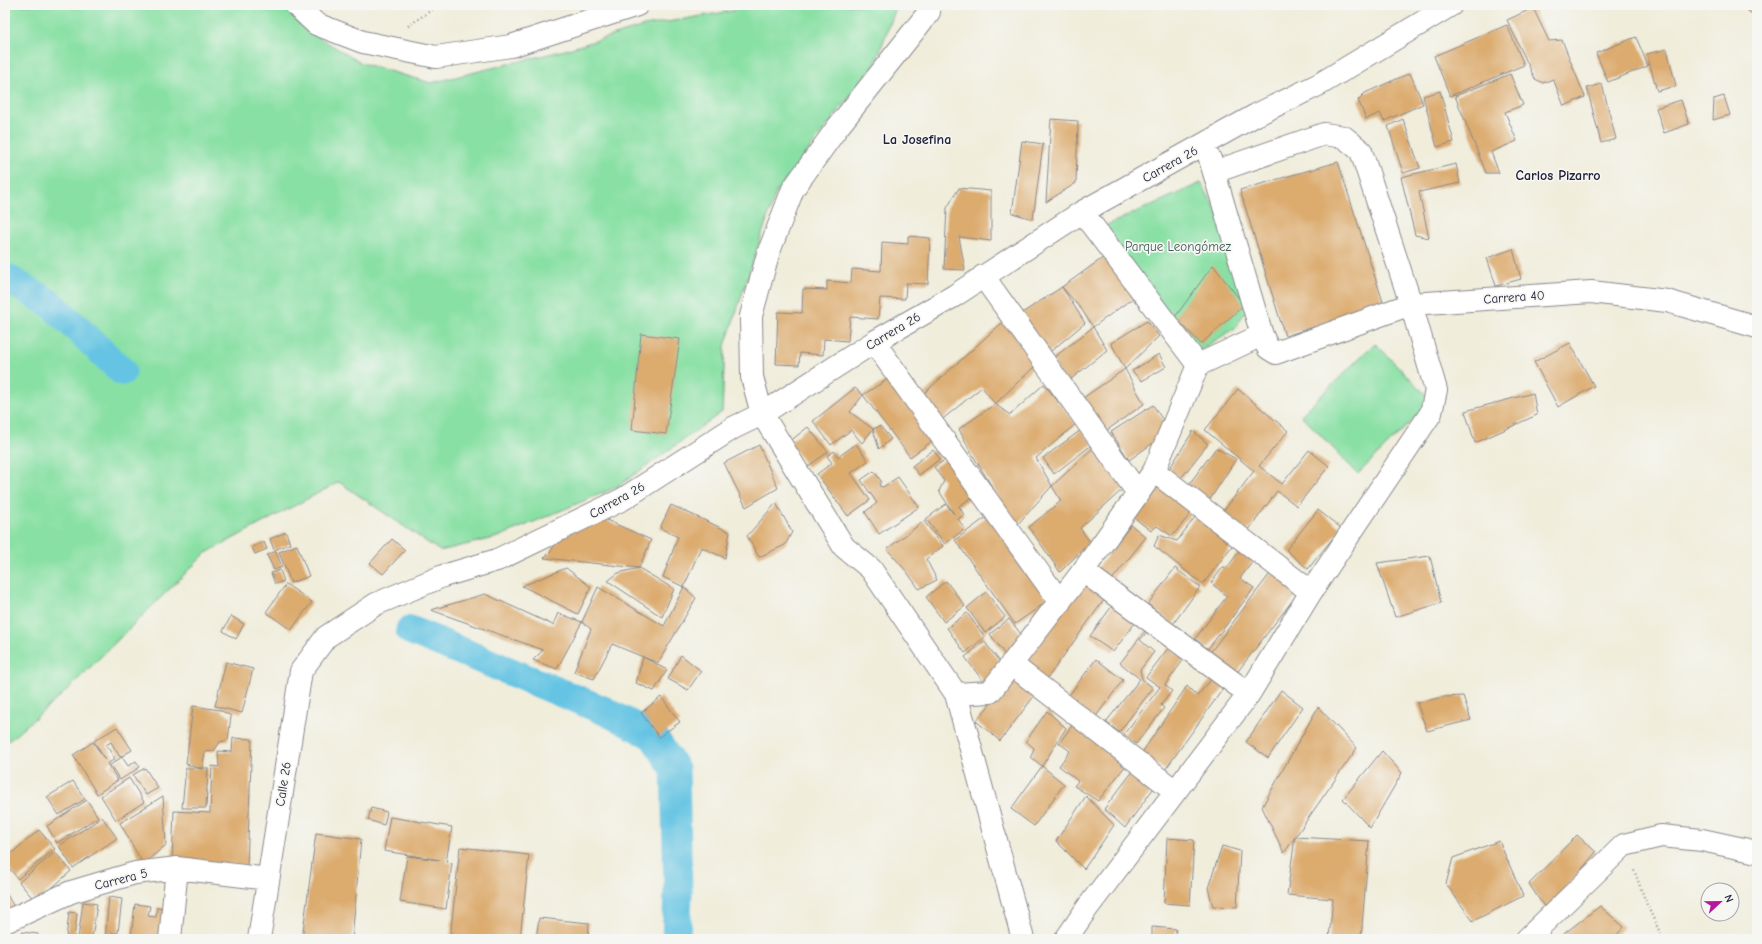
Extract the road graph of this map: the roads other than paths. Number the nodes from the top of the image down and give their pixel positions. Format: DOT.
graph roads {
  1 [pos="296,5"];
  2 [pos="637,5"];
  3 [pos="928,5"];
  4 [pos="1451,5"];
  5 [pos="1205,144"];
  6 [pos="1214,172"];
  7 [pos="1082,212"];
  8 [pos="983,276"];
  9 [pos="1411,304"];
  10 [pos="1757,326"];
  11 [pos="1262,335"];
  12 [pos="874,342"];
  13 [pos="1198,365"];
  14 [pos="762,414"];
  15 [pos="1154,471"];
  16 [pos="1138,493"];
  17 [pos="1083,571"];
  18 [pos="1311,592"];
  19 [pos="1060,602"];
  20 [pos="326,637"];
  21 [pos="1011,664"];
  22 [pos="956,694"];
  23 [pos="1249,694"];
  24 [pos="1175,791"];
  25 [pos="1757,852"];
  26 [pos="177,868"];
  27 [pos="268,879"];
  28 [pos="5,922"];
  29 [pos="170,939"];
  30 [pos="259,939"];
  31 [pos="1023,939"];
  32 [pos="1066,939"];
  33 [pos="1527,939"];
  1 -- 2 [label="street"];
  3 -- 14 [label="street"];
  4 -- 5 [label="street, Carrera 26"];
  5 -- 6 [label="street"];
  5 -- 7 [label="street, Carrera 26"];
  6 -- 9 [label="street"];
  6 -- 11 [label="street"];
  7 -- 8 [label="street, Carrera 26"];
  7 -- 13 [label="street"];
  8 -- 12 [label="street, Carrera 26"];
  8 -- 16 [label="street"];
  9 -- 10 [label="street, Carrera 40"];
  9 -- 11 [label="street, Carrera 40"];
  9 -- 18 [label="street"];
  11 -- 13 [label="street"];
  12 -- 14 [label="street, Carrera 26"];
  12 -- 19 [label="street"];
  13 -- 15 [label="street"];
  14 -- 20 [label="street, Carrera 26"];
  14 -- 22 [label="street"];
  15 -- 16 [label="street"];
  15 -- 18 [label="street"];
  16 -- 17 [label="street"];
  17 -- 19 [label="street"];
  17 -- 23 [label="street"];
  18 -- 23 [label="street"];
  19 -- 21 [label="street"];
  20 -- 27 [label="street, Calle 26"];
  21 -- 22 [label="street"];
  21 -- 24 [label="street"];
  22 -- 31 [label="street"];
  23 -- 24 [label="street"];
  24 -- 32 [label="street"];
  25 -- 33 [label="street"];
  26 -- 27 [label="street, Carrera 5"];
  26 -- 28 [label="street, Carrera 5"];
  26 -- 29 [label="street"];
  27 -- 30 [label="street, Calle 26"];
}
